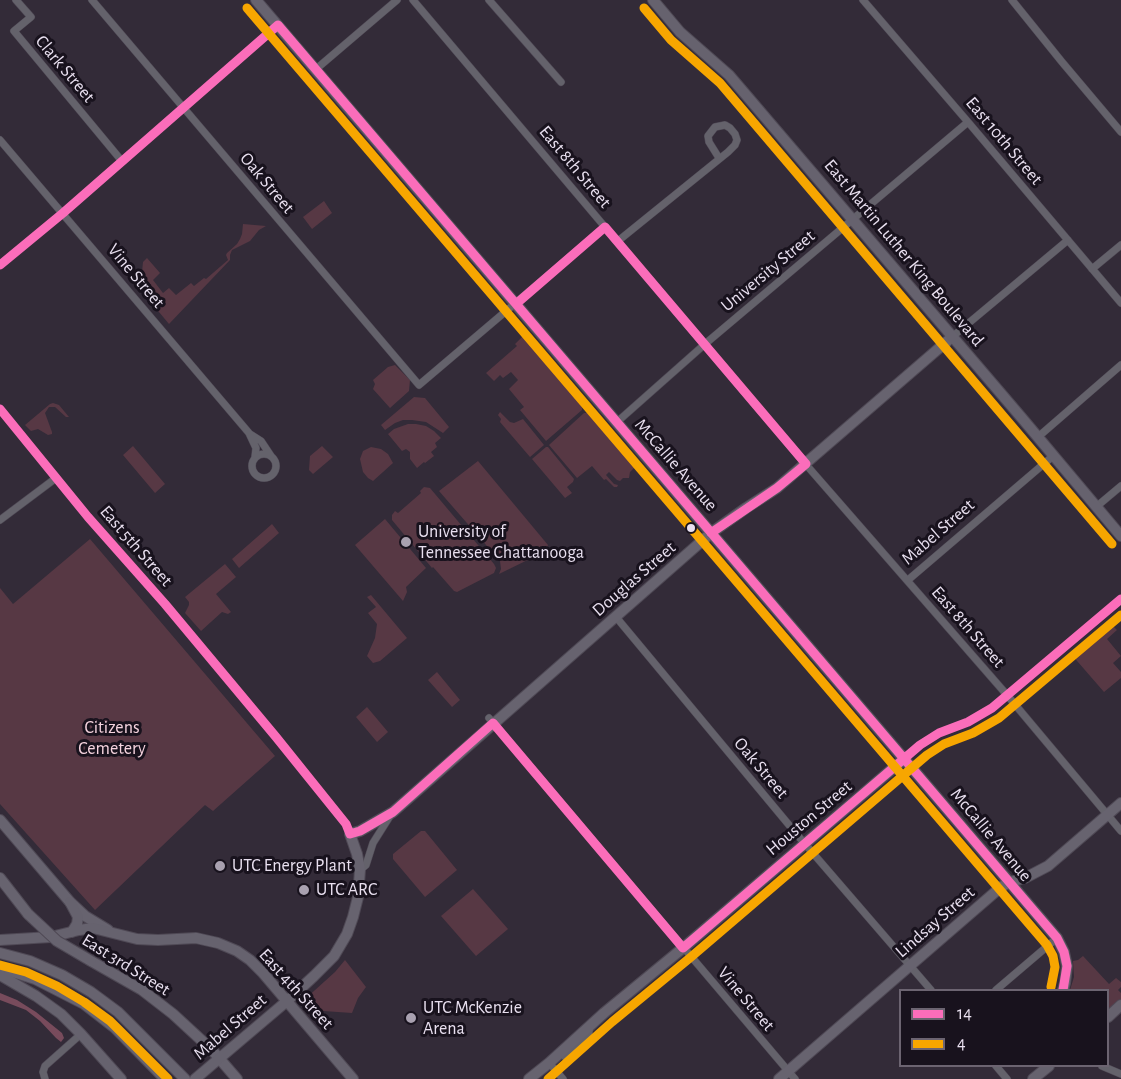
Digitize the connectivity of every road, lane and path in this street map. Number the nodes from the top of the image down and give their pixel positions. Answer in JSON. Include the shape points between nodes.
{"nodes":[{"id":1,"x":16,"y":0,"type":"edge"},
{"id":2,"x":92,"y":0,"type":"edge"},
{"id":3,"x":256,"y":0,"type":"edge"},
{"id":4,"x":397,"y":0,"type":"edge"},
{"id":5,"x":413,"y":0,"type":"edge"},
{"id":6,"x":489,"y":0,"type":"edge"},
{"id":7,"x":652,"y":0,"type":"edge"},
{"id":8,"x":863,"y":0,"type":"edge"},
{"id":9,"x":1012,"y":0,"type":"edge"},
{"id":10,"x":278,"y":25,"type":"junction"},
{"id":11,"x":315,"y":70,"type":"junction"},
{"id":12,"x":561,"y":82,"type":"dead end"},
{"id":13,"x":183,"y":107,"type":"junction"},
{"id":14,"x":968,"y":122,"type":"junction"},
{"id":15,"x":1121,"y":132,"type":"edge"},
{"id":16,"x":0,"y":140,"type":"edge"},
{"id":17,"x":719,"y":158,"type":"junction"},
{"id":18,"x":121,"y":160,"type":"junction"},
{"id":19,"x":63,"y":213,"type":"junction"},
{"id":20,"x":854,"y":220,"type":"junction"},
{"id":21,"x":605,"y":227,"type":"junction"},
{"id":22,"x":1068,"y":240,"type":"junction"},
{"id":23,"x":618,"y":242,"type":"junction"},
{"id":24,"x":1121,"y":245,"type":"edge"},
{"id":25,"x":0,"y":265,"type":"edge"},
{"id":26,"x":1092,"y":269,"type":"junction"},
{"id":27,"x":1121,"y":303,"type":"edge"},
{"id":28,"x":516,"y":304,"type":"junction"},
{"id":29,"x":952,"y":337,"type":"junction"},
{"id":30,"x":705,"y":344,"type":"junction"},
{"id":31,"x":1121,"y":365,"type":"edge"},
{"id":32,"x":0,"y":409,"type":"edge"},
{"id":33,"x":617,"y":422,"type":"junction"},
{"id":34,"x":249,"y":433,"type":"junction"},
{"id":35,"x":1038,"y":437,"type":"junction"},
{"id":36,"x":1053,"y":456,"type":"junction"},
{"id":37,"x":255,"y":457,"type":"junction"},
{"id":38,"x":273,"y":458,"type":"junction"},
{"id":39,"x":806,"y":464,"type":"junction"},
{"id":40,"x":56,"y":478,"type":"junction"},
{"id":41,"x":1121,"y":486,"type":"edge"},
{"id":42,"x":1096,"y":507,"type":"junction"},
{"id":43,"x":0,"y":520,"type":"edge"},
{"id":44,"x":711,"y":533,"type":"junction"},
{"id":45,"x":1121,"y":536,"type":"edge"},
{"id":46,"x":908,"y":580,"type":"junction"},
{"id":47,"x":1121,"y":599,"type":"edge"},
{"id":48,"x":616,"y":617,"type":"junction"},
{"id":49,"x":1007,"y":695,"type":"junction"},
{"id":50,"x":491,"y":720,"type":"junction"},
{"id":51,"x":904,"y":758,"type":"junction"},
{"id":52,"x":1121,"y":803,"type":"edge"},
{"id":53,"x":393,"y":812,"type":"junction"},
{"id":54,"x":1107,"y":814,"type":"junction"},
{"id":55,"x":0,"y":820,"type":"edge"},
{"id":56,"x":1121,"y":831,"type":"edge"},
{"id":57,"x":350,"y":834,"type":"junction"},
{"id":58,"x":804,"y":844,"type":"junction"},
{"id":59,"x":360,"y":870,"type":"junction"},
{"id":60,"x":0,"y":878,"type":"edge"},
{"id":61,"x":1010,"y":882,"type":"junction"},
{"id":62,"x":70,"y":902,"type":"junction"},
{"id":63,"x":72,"y":932,"type":"junction"},
{"id":64,"x":127,"y":937,"type":"junction"},
{"id":65,"x":1057,"y":938,"type":"junction"},
{"id":66,"x":0,"y":940,"type":"edge"},
{"id":67,"x":683,"y":948,"type":"junction"},
{"id":68,"x":0,"y":953,"type":"edge"},
{"id":69,"x":910,"y":966,"type":"junction"},
{"id":70,"x":0,"y":968,"type":"edge"},
{"id":71,"x":0,"y":975,"type":"edge"},
{"id":72,"x":930,"y":989,"type":"edge"},
{"id":73,"x":997,"y":989,"type":"edge"},
{"id":74,"x":1063,"y":989,"type":"edge"},
{"id":75,"x":287,"y":1001,"type":"junction"},
{"id":76,"x":1121,"y":1005,"type":"edge"},
{"id":77,"x":1109,"y":1015,"type":"edge"},
{"id":78,"x":591,"y":1025,"type":"junction"},
{"id":79,"x":81,"y":1034,"type":"junction"},
{"id":80,"x":220,"y":1058,"type":"junction"},
{"id":81,"x":552,"y":1066,"type":"junction"},
{"id":82,"x":998,"y":1067,"type":"edge"},
{"id":83,"x":1047,"y":1067,"type":"edge"},
{"id":84,"x":1106,"y":1067,"type":"edge"},
{"id":85,"x":1121,"y":1074,"type":"edge"},
{"id":86,"x":44,"y":1075,"type":"edge"},
{"id":87,"x":792,"y":1075,"type":"edge"},
{"id":88,"x":163,"y":1077,"type":"edge"},
{"id":89,"x":121,"y":1079,"type":"edge"},
{"id":90,"x":185,"y":1079,"type":"edge"},
{"id":91,"x":195,"y":1079,"type":"edge"},
{"id":92,"x":237,"y":1079,"type":"edge"},
{"id":93,"x":353,"y":1079,"type":"edge"},
{"id":94,"x":529,"y":1079,"type":"edge"},
{"id":95,"x":537,"y":1079,"type":"edge"},
{"id":96,"x":563,"y":1079,"type":"edge"},
{"id":97,"x":779,"y":1079,"type":"edge"},
{"id":98,"x":1007,"y":1079,"type":"edge"},
{"id":99,"x":1033,"y":1079,"type":"edge"}],
"edges":[{"from":1,"to":18,"type":"street","name":"Clark Street","via":[[31,17],[14,31]]},
{"from":2,"to":13,"type":"street","name":"Oak Street"},
{"from":3,"to":10,"type":"main road","name":"McCallie Avenue"},
{"from":4,"to":11,"type":"street"},
{"from":5,"to":21,"type":"street","name":"East 8th Street"},
{"from":6,"to":12,"type":"street"},
{"from":7,"to":20,"type":"main road","name":"East Martin Luther King Boulevard","via":[[680,32],[729,75]]},
{"from":8,"to":14,"type":"street","name":"East 10th Street"},
{"from":9,"to":15,"type":"street"},
{"from":10,"to":11,"type":"main road","name":"McCallie Avenue"},
{"from":10,"to":13,"type":"street"},
{"from":11,"to":28,"type":"main road","name":"McCallie Avenue"},
{"from":13,"to":18,"type":"street"},
{"from":13,"to":28,"type":"street","name":"Oak Street","via":[[419,385]]},
{"from":14,"to":20,"type":"street","name":"University Street"},
{"from":14,"to":22,"type":"street","name":"East 10th Street"},
{"from":16,"to":19,"type":"street","name":"Vine Street"},
{"from":17,"to":17,"type":"street","via":[[737,140],[725,126],[715,127],[708,136]]},
{"from":17,"to":23,"type":"street"},
{"from":18,"to":19,"type":"street"},
{"from":19,"to":25,"type":"street"},
{"from":19,"to":34,"type":"street","name":"Vine Street"},
{"from":20,"to":29,"type":"main road","name":"East Martin Luther King Boulevard"},
{"from":20,"to":30,"type":"street","name":"University Street"},
{"from":21,"to":23,"type":"street","name":"East 8th Street"},
{"from":21,"to":28,"type":"street"},
{"from":22,"to":26,"type":"street","name":"East 10th Street"},
{"from":22,"to":29,"type":"street","name":"Douglas Street"},
{"from":23,"to":30,"type":"street","name":"East 8th Street"},
{"from":24,"to":26,"type":"street"},
{"from":26,"to":27,"type":"street","name":"East 10th Street"},
{"from":28,"to":33,"type":"main road","name":"McCallie Avenue"},
{"from":29,"to":35,"type":"main road","name":"East Martin Luther King Boulevard"},
{"from":29,"to":39,"type":"main road","name":"Douglas Street"},
{"from":30,"to":33,"type":"street","name":"University Street"},
{"from":30,"to":39,"type":"street","name":"East 8th Street"},
{"from":31,"to":35,"type":"street"},
{"from":32,"to":40,"type":"street","name":"East 5th Street"},
{"from":33,"to":44,"type":"main road","name":"McCallie Avenue"},
{"from":34,"to":37,"type":"street","name":"Vine Street","via":[[256,448]]},
{"from":34,"to":38,"type":"street","name":"Vine Street","via":[[261,441]]},
{"from":35,"to":36,"type":"main road","name":"East Martin Luther King Boulevard"},
{"from":36,"to":42,"type":"main road","name":"East Martin Luther King Boulevard"},
{"from":36,"to":46,"type":"street","name":"Mabel Street"},
{"from":37,"to":38,"type":"street","via":[[263,453]]},
{"from":37,"to":38,"type":"street","name":"Vine Street","via":[[254,474],[266,478],[276,470]]},
{"from":39,"to":44,"type":"main road","name":"Douglas Street"},
{"from":39,"to":46,"type":"street","name":"Mabel Street"},
{"from":40,"to":43,"type":"street"},
{"from":40,"to":57,"type":"street","name":"East 5th Street","via":[[276,737]]},
{"from":41,"to":42,"type":"street"},
{"from":42,"to":45,"type":"main road","name":"East Martin Luther King Boulevard"},
{"from":44,"to":48,"type":"main road","name":"Douglas Street"},
{"from":44,"to":51,"type":"main road","name":"McCallie Avenue"},
{"from":46,"to":49,"type":"street","name":"East 8th Street"},
{"from":47,"to":49,"type":"street","name":"Houston Street"},
{"from":48,"to":50,"type":"main road","name":"Douglas Street"},
{"from":48,"to":58,"type":"street","name":"Oak Street"},
{"from":49,"to":51,"type":"street","name":"Houston Street","via":[[982,716],[939,733]]},
{"from":49,"to":54,"type":"street","name":"East 8th Street"},
{"from":50,"to":53,"type":"main road","name":"Douglas Street"},
{"from":50,"to":67,"type":"street","name":"Vine Street"},
{"from":51,"to":58,"type":"main road","name":"Houston Street"},
{"from":51,"to":61,"type":"main road","name":"McCallie Avenue"},
{"from":52,"to":54,"type":"main road","name":"Lindsay Street"},
{"from":53,"to":57,"type":"main road","name":"Douglas Street"},
{"from":53,"to":59,"type":"street","name":"Douglas Street"},
{"from":54,"to":56,"type":"street","name":"East 8th Street"},
{"from":54,"to":61,"type":"main road","name":"Lindsay Street","via":[[1048,866]]},
{"from":55,"to":62,"type":"main road"},
{"from":57,"to":59,"type":"main road","name":"East 5th Street"},
{"from":58,"to":67,"type":"main road","name":"Houston Street"},
{"from":58,"to":69,"type":"street","name":"Oak Street"},
{"from":59,"to":75,"type":"main road","name":"East 5th Street","via":[[358,897],[347,934],[334,956]]},
{"from":60,"to":80,"type":"main road","name":"East 3rd Street","bridge":true,"via":[[28,914],[57,941],[158,1002]]},
{"from":61,"to":65,"type":"main road","name":"McCallie Avenue"},
{"from":61,"to":69,"type":"main road","name":"Lindsay Street"},
{"from":62,"to":63,"type":"main road","via":[[78,917]]},
{"from":62,"to":64,"type":"main road","name":"East 4th Street","via":[[104,928]]},
{"from":63,"to":64,"type":"main road","via":[[99,929]]},
{"from":63,"to":66,"type":"main road"},
{"from":64,"to":75,"type":"main road","name":"East 4th Street","via":[[196,938],[218,943],[250,960]]},
{"from":65,"to":73,"type":"street"},
{"from":65,"to":74,"type":"main road","name":"McCallie Avenue","via":[[1067,966]]},
{"from":67,"to":78,"type":"main road","name":"Houston Street"},
{"from":67,"to":87,"type":"street","name":"Vine Street"},
{"from":68,"to":90,"type":"main road","via":[[62,975],[91,992],[118,1012]]},
{"from":69,"to":72,"type":"street","name":"Oak Street"},
{"from":69,"to":87,"type":"main road","name":"Lindsay Street"},
{"from":70,"to":88,"type":"main road","via":[[35,979],[84,1004]]},
{"from":71,"to":79,"type":"main road","via":[[50,1005]]},
{"from":75,"to":80,"type":"main road","name":"Mabel Street"},
{"from":75,"to":93,"type":"main road","name":"East 4th Street"},
{"from":76,"to":77,"type":"main road"},
{"from":78,"to":81,"type":"street","via":[[588,1036]]},
{"from":78,"to":94,"type":"main road","name":"Houston Street"},
{"from":79,"to":86,"type":"street","via":[[45,1066]]},
{"from":79,"to":89,"type":"main road"},
{"from":80,"to":91,"type":"main road","name":"Mabel Street"},
{"from":80,"to":92,"type":"main road","name":"East 3rd Street"},
{"from":81,"to":95,"type":"street"},
{"from":81,"to":96,"type":"street"},
{"from":82,"to":98,"type":"street"},
{"from":83,"to":99,"type":"main road"},
{"from":84,"to":85,"type":"street"},
{"from":87,"to":97,"type":"main road","name":"Lindsay Street"}]}
